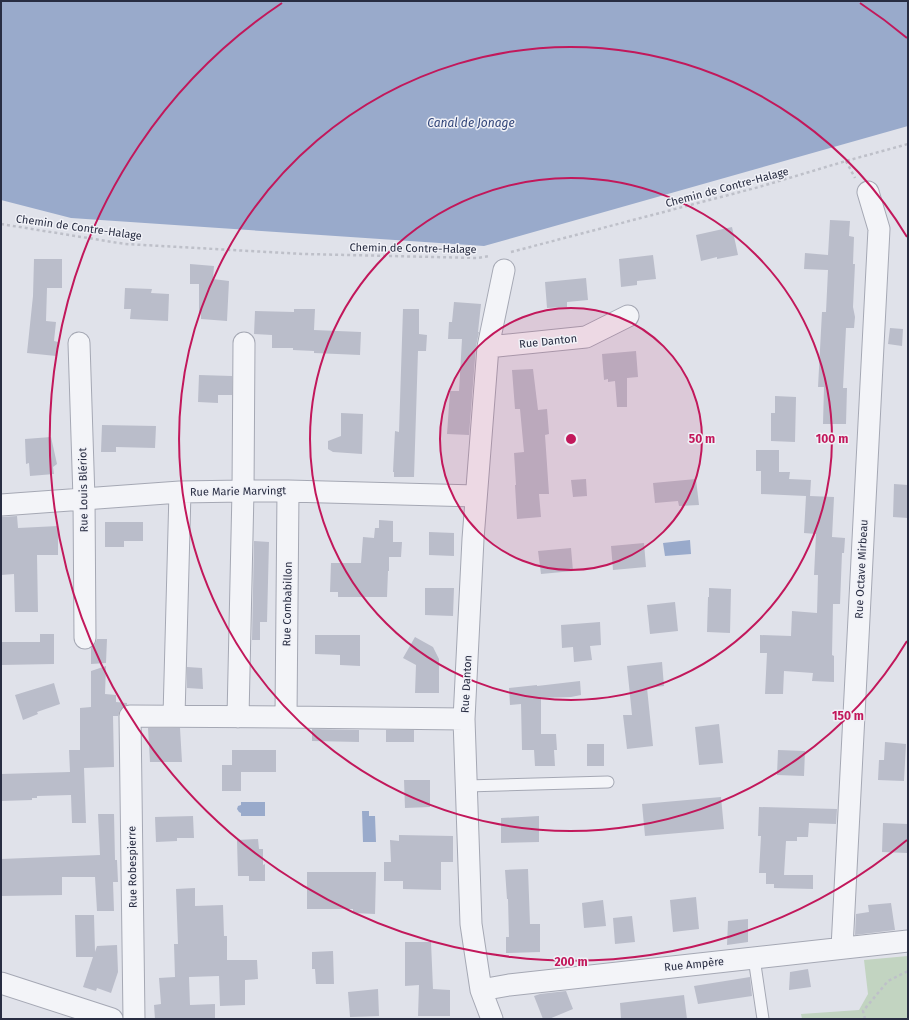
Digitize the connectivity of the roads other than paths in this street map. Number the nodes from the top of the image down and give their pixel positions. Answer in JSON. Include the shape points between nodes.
{"nodes":[{"id":1,"x":863,"y":188,"type":"road end"},
{"id":2,"x":499,"y":260,"type":"road end"},
{"id":3,"x":628,"y":316,"type":"dead end"},
{"id":4,"x":79,"y":343,"type":"dead end"},
{"id":5,"x":244,"y":343,"type":"dead end"},
{"id":6,"x":488,"y":347,"type":"junction"},
{"id":7,"x":243,"y":491,"type":"junction"},
{"id":8,"x":288,"y":491,"type":"junction"},
{"id":9,"x":180,"y":492,"type":"junction"},
{"id":10,"x":476,"y":496,"type":"junction"},
{"id":11,"x":84,"y":499,"type":"junction"},
{"id":12,"x":1,"y":505,"type":"edge"},
{"id":13,"x":85,"y":638,"type":"dead end"},
{"id":14,"x":174,"y":716,"type":"junction"},
{"id":15,"x":238,"y":716,"type":"junction"},
{"id":16,"x":286,"y":717,"type":"junction"},
{"id":17,"x":464,"y":719,"type":"junction"},
{"id":18,"x":608,"y":782,"type":"dead end"},
{"id":19,"x":467,"y":786,"type":"junction"},
{"id":20,"x":908,"y":941,"type":"edge"},
{"id":21,"x":842,"y":948,"type":"junction"},
{"id":22,"x":754,"y":958,"type":"junction"},
{"id":23,"x":1,"y":983,"type":"edge"},
{"id":24,"x":481,"y":990,"type":"junction"},
{"id":25,"x":112,"y":1019,"type":"edge"},
{"id":26,"x":134,"y":1019,"type":"edge"},
{"id":27,"x":492,"y":1019,"type":"edge"},
{"id":28,"x":763,"y":1019,"type":"edge"}],
"edges":[{"from":1,"to":21,"type":"street","name":"Rue Octave Mirbeau","via":[[879,229]]},
{"from":2,"to":6,"type":"street","name":"Rue Danton"},
{"from":3,"to":6,"type":"street","name":"Rue Danton","via":[[586,337]]},
{"from":4,"to":11,"type":"street","name":"Rue Louis Blériot"},
{"from":5,"to":7,"type":"street"},
{"from":6,"to":10,"type":"street","name":"Rue Danton"},
{"from":7,"to":8,"type":"street","name":"Rue Marie Marvingt"},
{"from":7,"to":9,"type":"street","name":"Rue Marie Marvingt"},
{"from":7,"to":15,"type":"street"},
{"from":8,"to":10,"type":"street","name":"Rue Marie Marvingt"},
{"from":8,"to":16,"type":"street","name":"Rue Combabillon"},
{"from":9,"to":11,"type":"street","name":"Rue Marie Marvingt"},
{"from":9,"to":14,"type":"street"},
{"from":10,"to":17,"type":"street","name":"Rue Danton"},
{"from":11,"to":12,"type":"street","name":"Rue Marie Marvingt"},
{"from":11,"to":13,"type":"street","name":"Rue Louis Blériot"},
{"from":14,"to":15,"type":"street"},
{"from":14,"to":26,"type":"street","name":"Rue Robespierre","via":[[130,716]]},
{"from":15,"to":16,"type":"street"},
{"from":16,"to":17,"type":"street"},
{"from":17,"to":19,"type":"street","name":"Rue Danton"},
{"from":18,"to":19,"type":"lane"},
{"from":19,"to":24,"type":"street","name":"Rue Danton","via":[[471,924]]},
{"from":20,"to":21,"type":"street","name":"Rue Ampère"},
{"from":21,"to":22,"type":"street","name":"Rue Ampère"},
{"from":22,"to":24,"type":"street","name":"Rue Ampère"},
{"from":22,"to":28,"type":"lane"},
{"from":23,"to":25,"type":"street"},
{"from":24,"to":27,"type":"street","name":"Rue Danton"}]}
